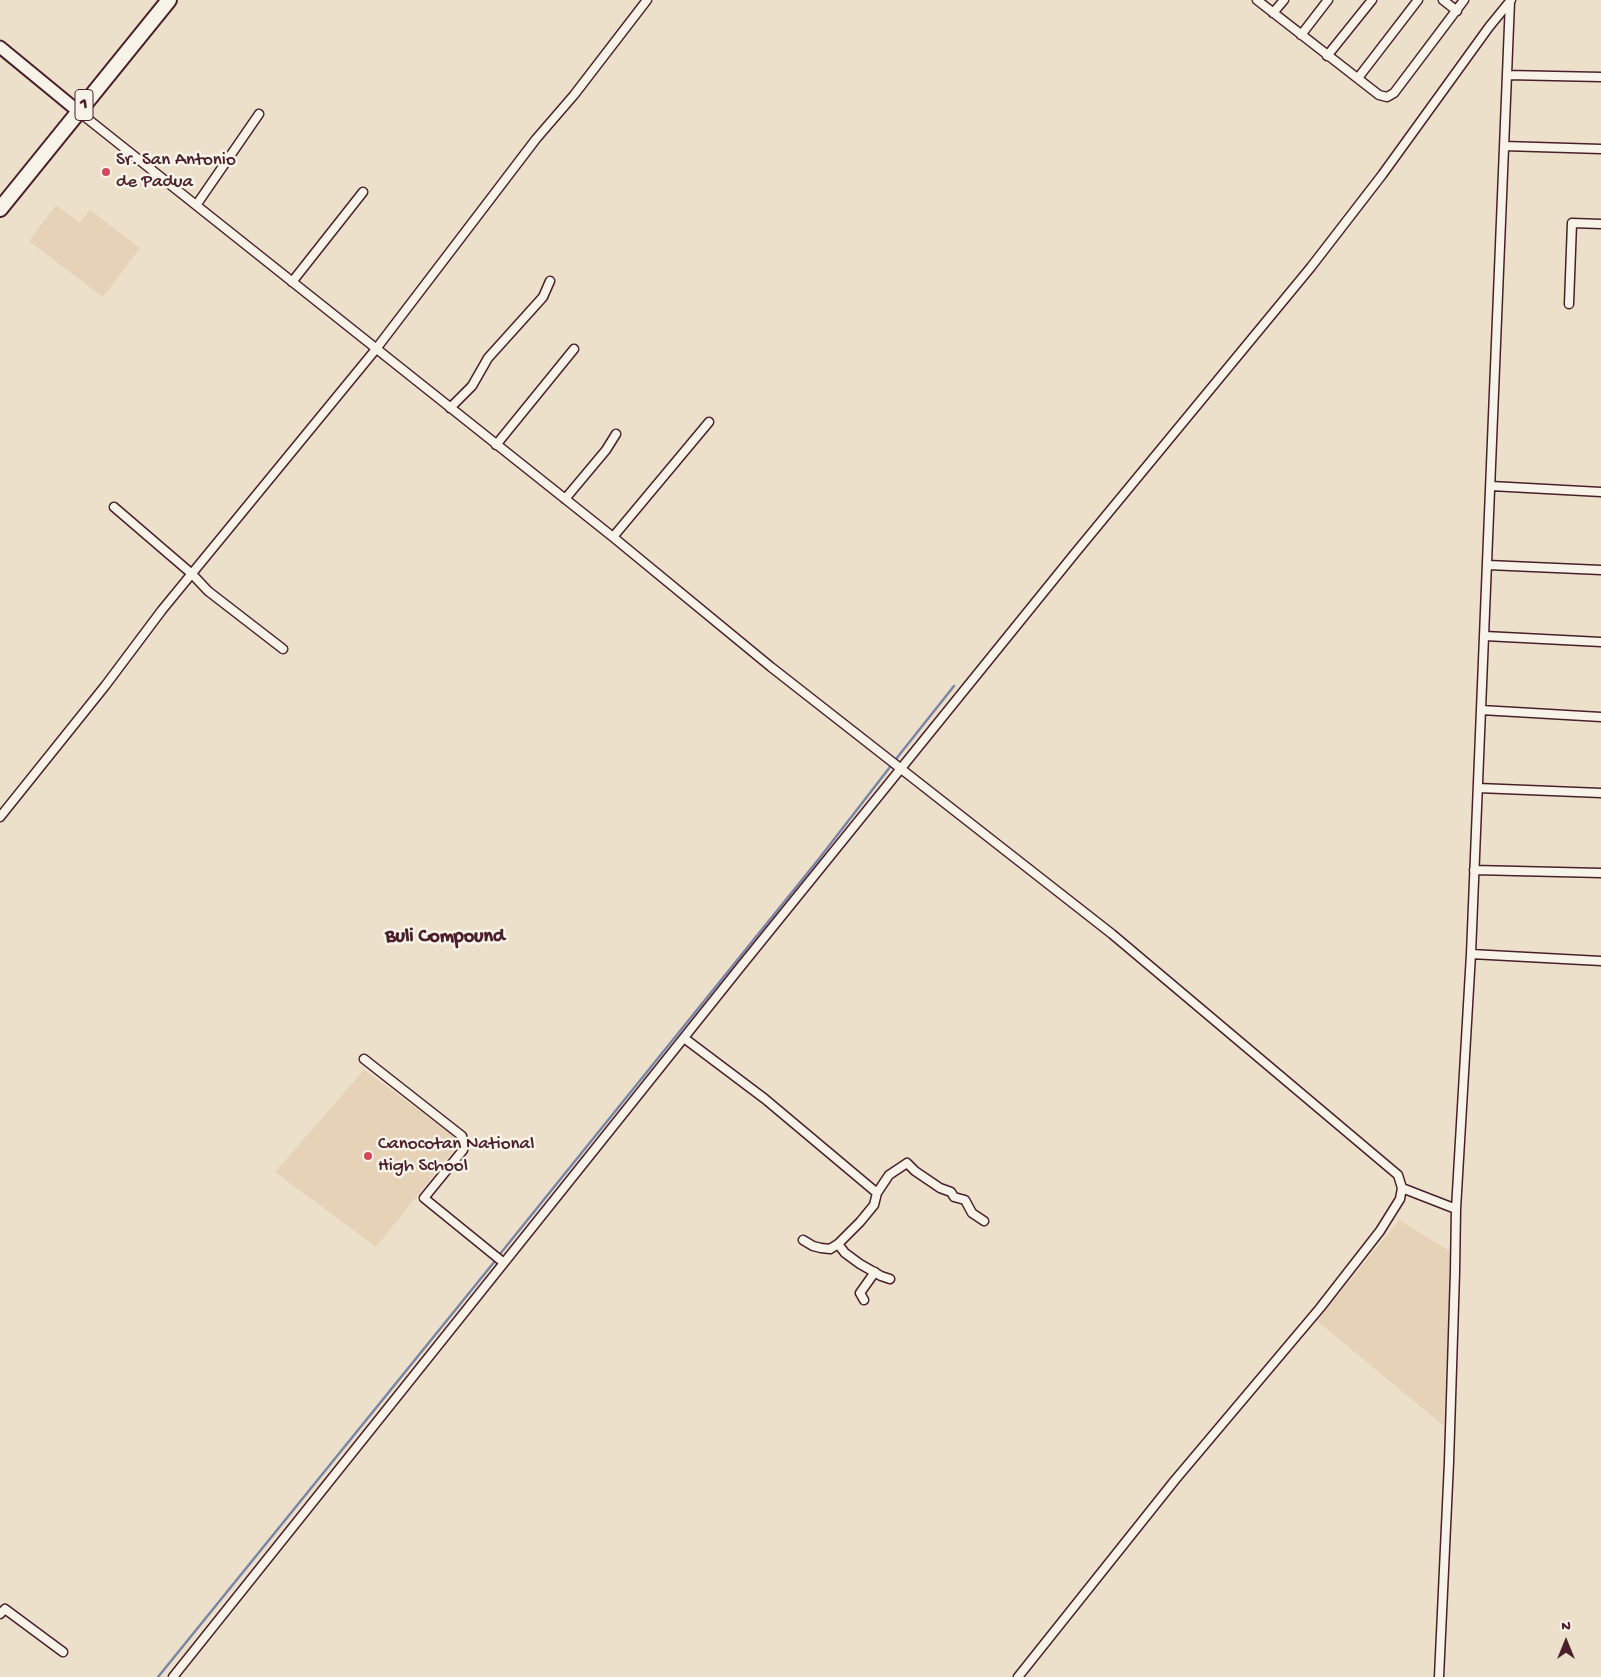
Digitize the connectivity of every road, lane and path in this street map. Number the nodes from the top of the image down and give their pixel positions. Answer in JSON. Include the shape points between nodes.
{"nodes":[{"id":1,"x":168,"y":0,"type":"edge"},
{"id":2,"x":647,"y":0,"type":"edge"},
{"id":3,"x":1257,"y":0,"type":"edge"},
{"id":4,"x":1284,"y":0,"type":"edge"},
{"id":5,"x":1328,"y":0,"type":"edge"},
{"id":6,"x":1372,"y":0,"type":"edge"},
{"id":7,"x":1418,"y":0,"type":"edge"},
{"id":8,"x":1443,"y":0,"type":"edge"},
{"id":9,"x":1464,"y":0,"type":"edge"},
{"id":10,"x":1510,"y":0,"type":"edge"},
{"id":11,"x":1457,"y":11,"type":"junction"},
{"id":12,"x":1273,"y":13,"type":"junction"},
{"id":13,"x":1301,"y":35,"type":"junction"},
{"id":14,"x":0,"y":47,"type":"edge"},
{"id":15,"x":1327,"y":56,"type":"junction"},
{"id":16,"x":1507,"y":74,"type":"junction"},
{"id":17,"x":1601,"y":77,"type":"edge"},
{"id":18,"x":1358,"y":78,"type":"junction"},
{"id":19,"x":79,"y":112,"type":"junction"},
{"id":20,"x":259,"y":114,"type":"dead end"},
{"id":21,"x":1504,"y":146,"type":"junction"},
{"id":22,"x":1601,"y":150,"type":"edge"},
{"id":23,"x":363,"y":192,"type":"dead end"},
{"id":24,"x":196,"y":204,"type":"junction"},
{"id":25,"x":0,"y":209,"type":"edge"},
{"id":26,"x":1601,"y":224,"type":"edge"},
{"id":27,"x":550,"y":281,"type":"dead end"},
{"id":28,"x":292,"y":282,"type":"junction"},
{"id":29,"x":1569,"y":304,"type":"dead end"},
{"id":30,"x":376,"y":349,"type":"junction"},
{"id":31,"x":574,"y":350,"type":"dead end"},
{"id":32,"x":450,"y":408,"type":"junction"},
{"id":33,"x":708,"y":422,"type":"dead end"},
{"id":34,"x":616,"y":434,"type":"dead end"},
{"id":35,"x":496,"y":445,"type":"junction"},
{"id":36,"x":1491,"y":486,"type":"junction"},
{"id":37,"x":1601,"y":492,"type":"edge"},
{"id":38,"x":565,"y":499,"type":"junction"},
{"id":39,"x":114,"y":507,"type":"dead end"},
{"id":40,"x":613,"y":537,"type":"junction"},
{"id":41,"x":1488,"y":566,"type":"junction"},
{"id":42,"x":1601,"y":570,"type":"edge"},
{"id":43,"x":192,"y":574,"type":"junction"},
{"id":44,"x":1484,"y":636,"type":"junction"},
{"id":45,"x":1601,"y":642,"type":"edge"},
{"id":46,"x":283,"y":649,"type":"dead end"},
{"id":47,"x":1481,"y":710,"type":"junction"},
{"id":48,"x":1601,"y":717,"type":"edge"},
{"id":49,"x":900,"y":769,"type":"junction"},
{"id":50,"x":1478,"y":788,"type":"junction"},
{"id":51,"x":1601,"y":794,"type":"edge"},
{"id":52,"x":0,"y":817,"type":"edge"},
{"id":53,"x":1474,"y":870,"type":"junction"},
{"id":54,"x":1601,"y":873,"type":"edge"},
{"id":55,"x":1471,"y":954,"type":"junction"},
{"id":56,"x":1601,"y":961,"type":"edge"},
{"id":57,"x":684,"y":1038,"type":"junction"},
{"id":58,"x":364,"y":1059,"type":"dead end"},
{"id":59,"x":1402,"y":1188,"type":"junction"},
{"id":60,"x":877,"y":1192,"type":"junction"},
{"id":61,"x":1456,"y":1209,"type":"junction"},
{"id":62,"x":984,"y":1221,"type":"dead end"},
{"id":63,"x":803,"y":1240,"type":"dead end"},
{"id":64,"x":838,"y":1244,"type":"junction"},
{"id":65,"x":504,"y":1263,"type":"junction"},
{"id":66,"x":874,"y":1272,"type":"junction"},
{"id":67,"x":890,"y":1279,"type":"dead end"},
{"id":68,"x":864,"y":1300,"type":"dead end"},
{"id":69,"x":0,"y":1614,"type":"edge"},
{"id":70,"x":63,"y":1652,"type":"dead end"},
{"id":71,"x":173,"y":1677,"type":"edge"},
{"id":72,"x":1018,"y":1677,"type":"edge"},
{"id":73,"x":1438,"y":1677,"type":"edge"}],
"edges":[{"from":1,"to":19,"type":"highway","number":"1"},
{"from":2,"to":30,"type":"street"},
{"from":3,"to":12,"type":"street"},
{"from":4,"to":12,"type":"street"},
{"from":5,"to":13,"type":"street"},
{"from":6,"to":15,"type":"street"},
{"from":7,"to":18,"type":"street"},
{"from":8,"to":11,"type":"street"},
{"from":9,"to":11,"type":"street"},
{"from":10,"to":16,"type":"street"},
{"from":10,"to":49,"type":"street","via":[[1311,268]]},
{"from":11,"to":18,"type":"street","via":[[1391,96],[1379,95]]},
{"from":12,"to":13,"type":"street"},
{"from":13,"to":15,"type":"street"},
{"from":14,"to":19,"type":"street"},
{"from":15,"to":18,"type":"street"},
{"from":16,"to":17,"type":"street"},
{"from":16,"to":21,"type":"street"},
{"from":19,"to":24,"type":"street"},
{"from":19,"to":25,"type":"highway","number":"1"},
{"from":20,"to":24,"type":"street"},
{"from":21,"to":22,"type":"street"},
{"from":21,"to":36,"type":"street"},
{"from":23,"to":28,"type":"street"},
{"from":24,"to":28,"type":"street"},
{"from":26,"to":29,"type":"street","via":[[1572,223]]},
{"from":27,"to":32,"type":"street","via":[[543,297],[488,358],[472,386]]},
{"from":28,"to":30,"type":"street"},
{"from":30,"to":32,"type":"street"},
{"from":30,"to":43,"type":"street"},
{"from":31,"to":35,"type":"street"},
{"from":32,"to":35,"type":"street"},
{"from":33,"to":40,"type":"street"},
{"from":34,"to":38,"type":"street"},
{"from":35,"to":38,"type":"street"},
{"from":36,"to":37,"type":"street"},
{"from":36,"to":41,"type":"street"},
{"from":38,"to":40,"type":"street"},
{"from":39,"to":43,"type":"street"},
{"from":40,"to":49,"type":"street"},
{"from":41,"to":42,"type":"street"},
{"from":41,"to":44,"type":"street"},
{"from":43,"to":46,"type":"street","via":[[208,591]]},
{"from":43,"to":52,"type":"street"},
{"from":44,"to":45,"type":"street"},
{"from":44,"to":47,"type":"street"},
{"from":47,"to":48,"type":"street"},
{"from":47,"to":50,"type":"street"},
{"from":49,"to":57,"type":"street"},
{"from":49,"to":59,"type":"street","via":[[1112,934],[1398,1175]]},
{"from":50,"to":51,"type":"street"},
{"from":50,"to":53,"type":"street"},
{"from":53,"to":54,"type":"street"},
{"from":53,"to":55,"type":"street"},
{"from":55,"to":56,"type":"street"},
{"from":55,"to":61,"type":"street"},
{"from":57,"to":60,"type":"street","via":[[765,1099]]},
{"from":57,"to":65,"type":"street"},
{"from":58,"to":65,"type":"street","via":[[462,1136],[463,1150],[424,1198]]},
{"from":59,"to":61,"type":"street"},
{"from":59,"to":72,"type":"street","via":[[1400,1199],[1380,1231],[1320,1308],[1175,1480]]},
{"from":60,"to":62,"type":"street","via":[[889,1176],[907,1163],[954,1197],[965,1200],[972,1213]]},
{"from":60,"to":64,"type":"street","via":[[874,1205]]},
{"from":61,"to":73,"type":"street"},
{"from":63,"to":64,"type":"street","via":[[830,1249]]},
{"from":64,"to":66,"type":"street","via":[[845,1253]]},
{"from":65,"to":71,"type":"street"},
{"from":66,"to":67,"type":"street"},
{"from":66,"to":68,"type":"street","via":[[860,1293]]},
{"from":69,"to":70,"type":"street","via":[[5,1609]]}]}
